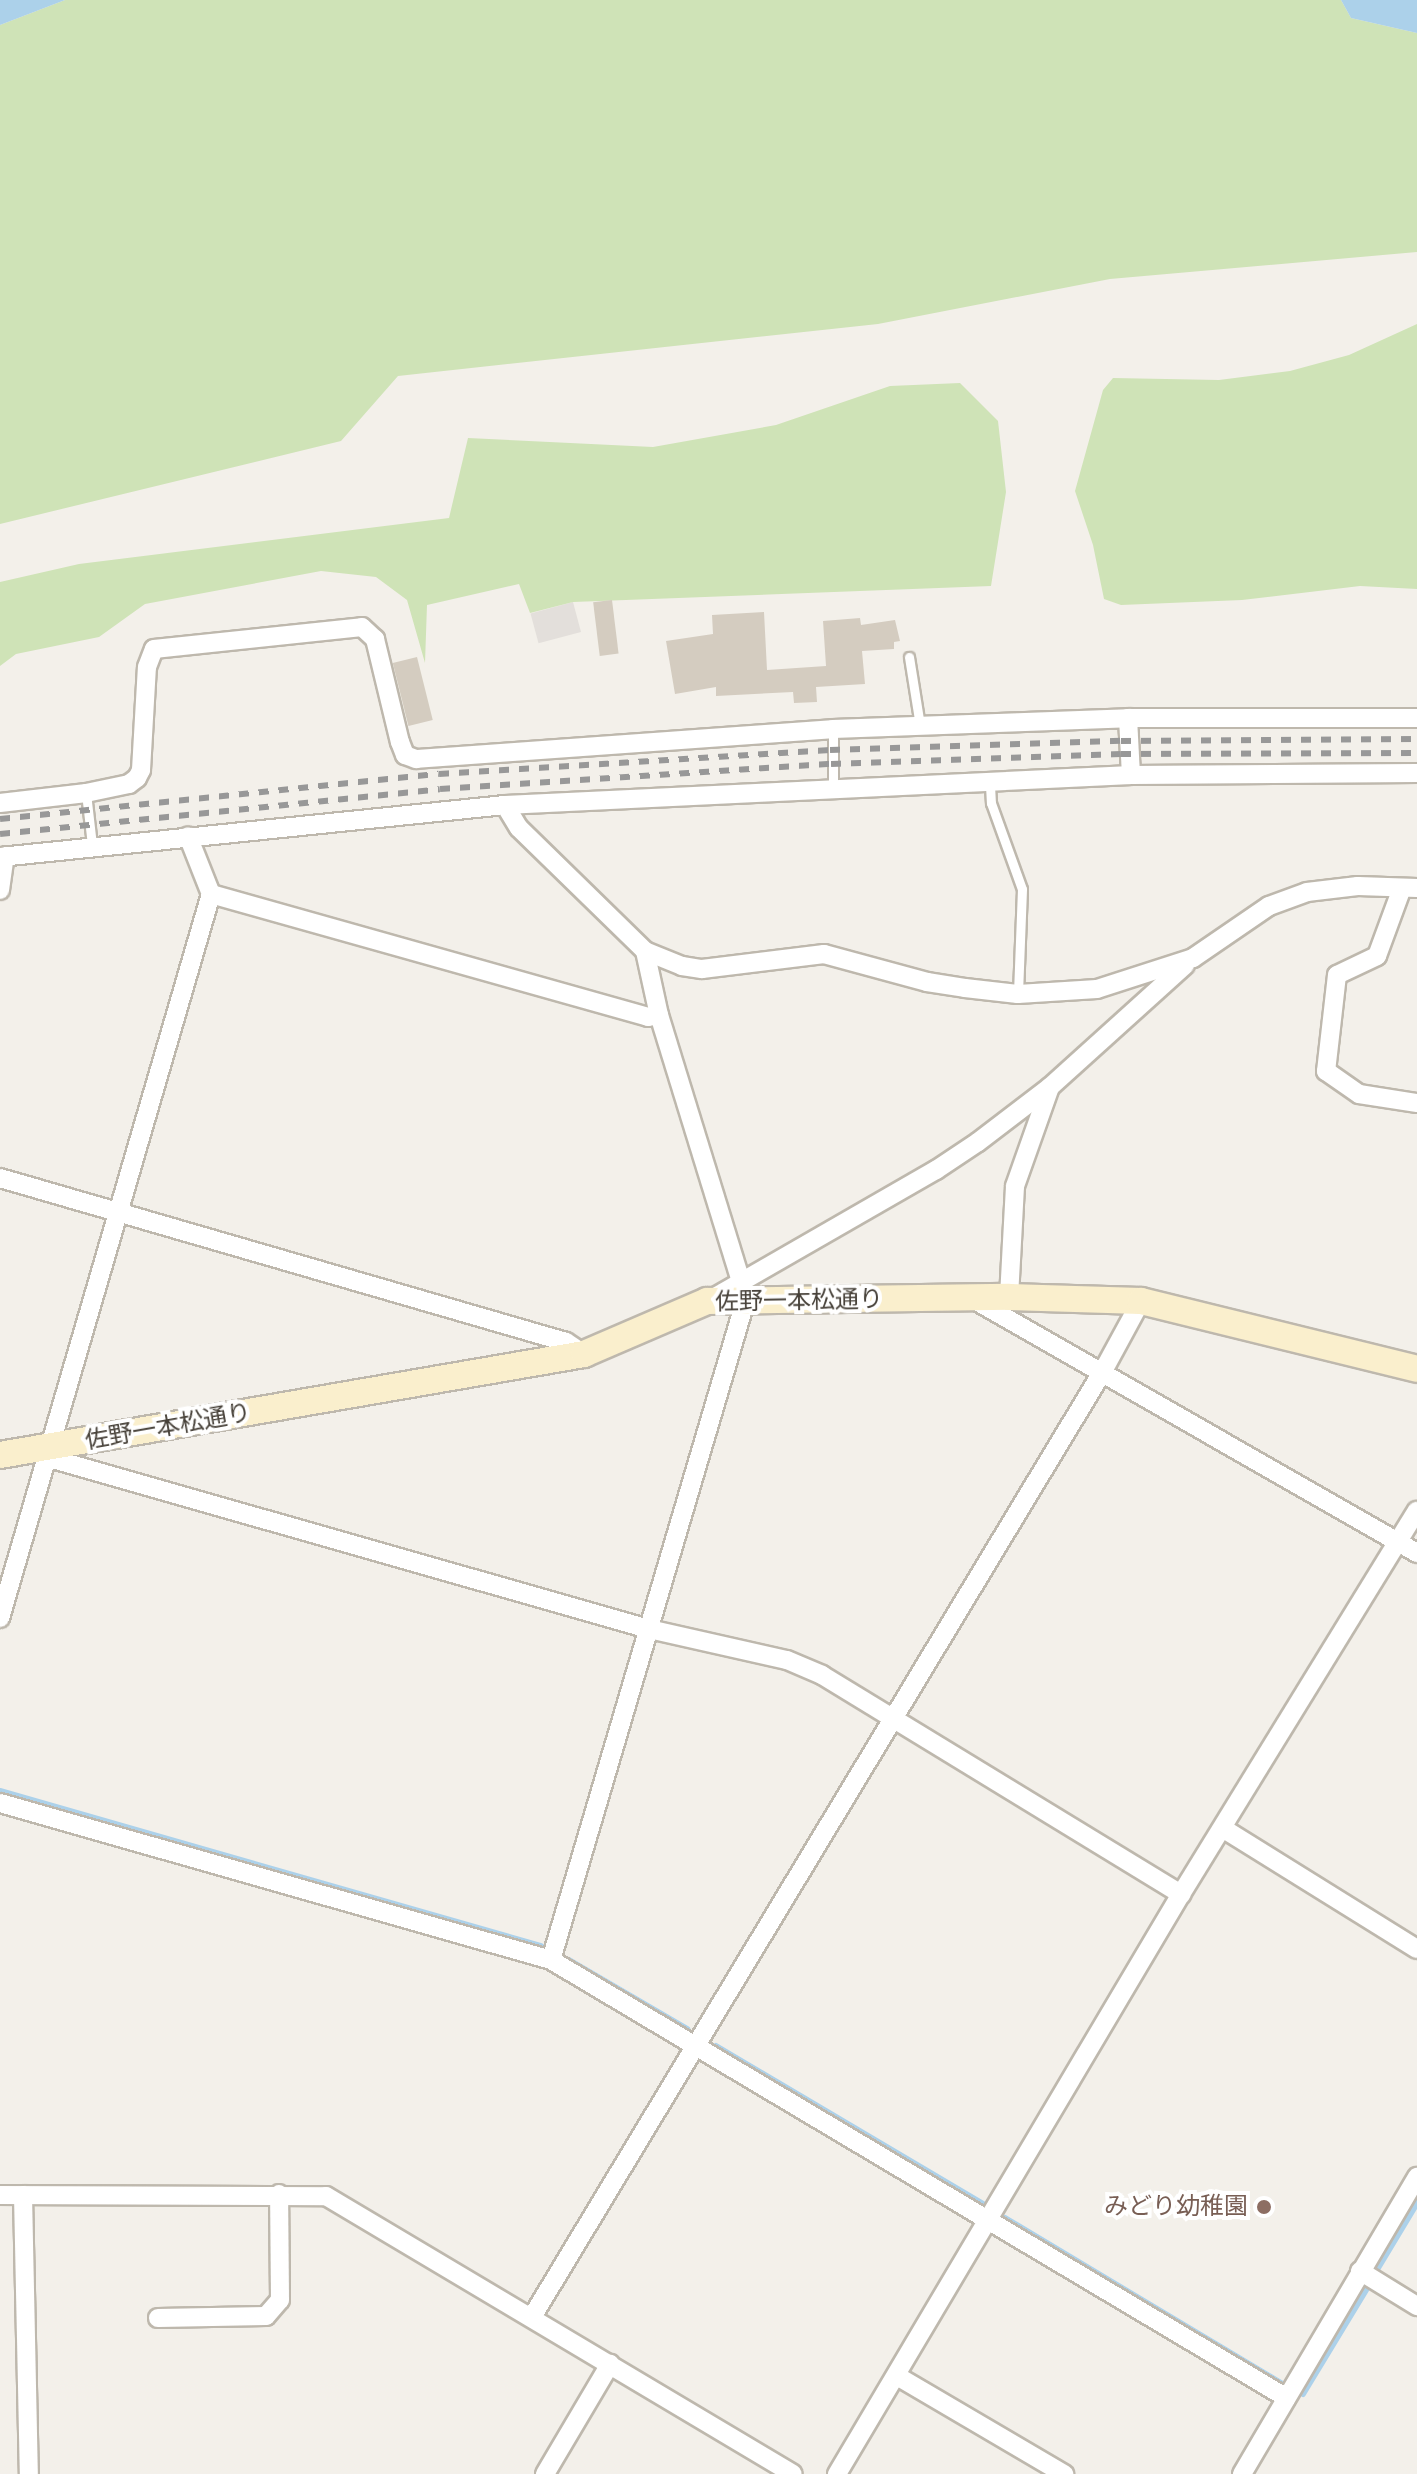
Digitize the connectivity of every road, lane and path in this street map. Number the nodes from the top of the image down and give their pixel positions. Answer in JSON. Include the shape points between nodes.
{"nodes":[{"id":1,"x":909,"y":657,"type":"dead end"},
{"id":2,"x":1128,"y":718,"type":"junction"},
{"id":3,"x":1417,"y":718,"type":"edge"},
{"id":4,"x":920,"y":726,"type":"junction"},
{"id":5,"x":833,"y":729,"type":"junction"},
{"id":6,"x":1417,"y":773,"type":"edge"},
{"id":7,"x":1131,"y":775,"type":"junction"},
{"id":8,"x":990,"y":785,"type":"junction"},
{"id":9,"x":833,"y":788,"type":"junction"},
{"id":10,"x":86,"y":793,"type":"junction"},
{"id":11,"x":0,"y":803,"type":"edge"},
{"id":12,"x":505,"y":805,"type":"junction"},
{"id":13,"x":188,"y":836,"type":"junction"},
{"id":14,"x":92,"y":845,"type":"junction"},
{"id":15,"x":3,"y":856,"type":"edge"},
{"id":16,"x":1410,"y":888,"type":"edge"},
{"id":17,"x":0,"y":890,"type":"edge"},
{"id":18,"x":211,"y":894,"type":"junction"},
{"id":19,"x":645,"y":951,"type":"junction"},
{"id":20,"x":1193,"y":958,"type":"junction"},
{"id":21,"x":1018,"y":994,"type":"junction"},
{"id":22,"x":659,"y":1015,"type":"junction"},
{"id":23,"x":1050,"y":1087,"type":"junction"},
{"id":24,"x":1417,"y":1103,"type":"edge"},
{"id":25,"x":0,"y":1178,"type":"edge"},
{"id":26,"x":120,"y":1212,"type":"junction"},
{"id":27,"x":743,"y":1291,"type":"junction"},
{"id":28,"x":971,"y":1297,"type":"junction"},
{"id":29,"x":1009,"y":1297,"type":"junction"},
{"id":30,"x":1141,"y":1301,"type":"junction"},
{"id":31,"x":584,"y":1354,"type":"junction"},
{"id":32,"x":1417,"y":1369,"type":"edge"},
{"id":33,"x":1103,"y":1371,"type":"junction"},
{"id":34,"x":50,"y":1453,"type":"junction"},
{"id":35,"x":0,"y":1455,"type":"edge"},
{"id":36,"x":1417,"y":1511,"type":"edge"},
{"id":37,"x":1399,"y":1542,"type":"junction"},
{"id":38,"x":1417,"y":1553,"type":"edge"},
{"id":39,"x":0,"y":1618,"type":"edge"},
{"id":40,"x":649,"y":1629,"type":"junction"},
{"id":41,"x":891,"y":1717,"type":"junction"},
{"id":42,"x":0,"y":1803,"type":"edge"},
{"id":43,"x":1224,"y":1829,"type":"junction"},
{"id":44,"x":1181,"y":1894,"type":"junction"},
{"id":45,"x":1417,"y":1949,"type":"edge"},
{"id":46,"x":551,"y":1960,"type":"junction"},
{"id":47,"x":695,"y":2048,"type":"junction"},
{"id":48,"x":1417,"y":2177,"type":"edge"},
{"id":49,"x":279,"y":2194,"type":"junction"},
{"id":50,"x":0,"y":2195,"type":"edge"},
{"id":51,"x":23,"y":2195,"type":"junction"},
{"id":52,"x":989,"y":2221,"type":"junction"},
{"id":53,"x":1360,"y":2271,"type":"junction"},
{"id":54,"x":1417,"y":2306,"type":"edge"},
{"id":55,"x":532,"y":2317,"type":"junction"},
{"id":56,"x":158,"y":2318,"type":"dead end"},
{"id":57,"x":610,"y":2364,"type":"junction"},
{"id":58,"x":897,"y":2376,"type":"junction"},
{"id":59,"x":1287,"y":2398,"type":"junction"},
{"id":60,"x":29,"y":2474,"type":"edge"},
{"id":61,"x":545,"y":2474,"type":"edge"},
{"id":62,"x":793,"y":2474,"type":"edge"},
{"id":63,"x":837,"y":2474,"type":"edge"},
{"id":64,"x":1064,"y":2474,"type":"edge"},
{"id":65,"x":1242,"y":2474,"type":"edge"}],
"edges":[{"from":1,"to":4,"type":"lane"},
{"from":2,"to":3,"type":"street"},
{"from":2,"to":4,"type":"street"},
{"from":2,"to":7,"type":"street"},
{"from":4,"to":5,"type":"street"},
{"from":5,"to":9,"type":"lane"},
{"from":5,"to":10,"type":"street","via":[[416,759],[405,755],[375,639],[362,627],[154,649],[147,667],[141,770],[129,784]]},
{"from":6,"to":7,"type":"street"},
{"from":7,"to":8,"type":"street"},
{"from":8,"to":9,"type":"street"},
{"from":8,"to":21,"type":"lane","via":[[991,803],[1022,889]]},
{"from":9,"to":12,"type":"street"},
{"from":10,"to":11,"type":"street"},
{"from":10,"to":14,"type":"lane"},
{"from":12,"to":13,"type":"street"},
{"from":12,"to":19,"type":"street","via":[[519,828]]},
{"from":13,"to":14,"type":"street"},
{"from":13,"to":18,"type":"street"},
{"from":14,"to":15,"type":"street"},
{"from":15,"to":17,"type":"street"},
{"from":16,"to":20,"type":"street","via":[[1358,886],[1307,892],[1269,906]]},
{"from":16,"to":24,"type":"street","via":[[1377,956],[1337,975],[1326,1071],[1359,1094]]},
{"from":18,"to":22,"type":"street","via":[[648,1017]]},
{"from":18,"to":26,"type":"street"},
{"from":19,"to":21,"type":"street","via":[[702,969],[824,954],[927,982]]},
{"from":19,"to":22,"type":"street"},
{"from":20,"to":21,"type":"street","via":[[1097,989]]},
{"from":20,"to":23,"type":"street"},
{"from":22,"to":27,"type":"street"},
{"from":23,"to":27,"type":"street","via":[[936,1170]]},
{"from":23,"to":29,"type":"street","via":[[1015,1186]]},
{"from":25,"to":26,"type":"street"},
{"from":26,"to":31,"type":"street","via":[[566,1342]]},
{"from":26,"to":34,"type":"street"},
{"from":27,"to":28,"type":"street","name":"佐野一本松通り"},
{"from":27,"to":31,"type":"street","name":"佐野一本松通り"},
{"from":27,"to":40,"type":"street"},
{"from":28,"to":29,"type":"street","name":"佐野一本松通り"},
{"from":28,"to":33,"type":"street"},
{"from":29,"to":30,"type":"street","name":"佐野一本松通り"},
{"from":30,"to":32,"type":"street","name":"佐野一本松通り"},
{"from":30,"to":33,"type":"street"},
{"from":31,"to":34,"type":"street","name":"佐野一本松通り"},
{"from":33,"to":37,"type":"street"},
{"from":33,"to":41,"type":"street"},
{"from":34,"to":35,"type":"street","name":"佐野一本松通り"},
{"from":34,"to":39,"type":"street"},
{"from":34,"to":40,"type":"street"},
{"from":36,"to":37,"type":"street"},
{"from":37,"to":38,"type":"street"},
{"from":37,"to":43,"type":"street"},
{"from":40,"to":41,"type":"street","via":[[787,1660]]},
{"from":40,"to":46,"type":"street"},
{"from":41,"to":44,"type":"street"},
{"from":41,"to":47,"type":"street"},
{"from":42,"to":46,"type":"street"},
{"from":43,"to":44,"type":"street"},
{"from":43,"to":45,"type":"street"},
{"from":44,"to":52,"type":"street"},
{"from":46,"to":47,"type":"street"},
{"from":47,"to":52,"type":"street"},
{"from":47,"to":55,"type":"street"},
{"from":48,"to":53,"type":"street"},
{"from":49,"to":51,"type":"street"},
{"from":49,"to":55,"type":"street","via":[[326,2196]]},
{"from":49,"to":56,"type":"street","via":[[280,2300],[266,2316]]},
{"from":50,"to":51,"type":"street"},
{"from":51,"to":60,"type":"street"},
{"from":52,"to":58,"type":"street"},
{"from":52,"to":59,"type":"street"},
{"from":53,"to":54,"type":"street"},
{"from":53,"to":59,"type":"street"},
{"from":55,"to":57,"type":"street"},
{"from":57,"to":61,"type":"street"},
{"from":57,"to":62,"type":"street"},
{"from":58,"to":63,"type":"street"},
{"from":58,"to":64,"type":"street"},
{"from":59,"to":65,"type":"street"}]}
